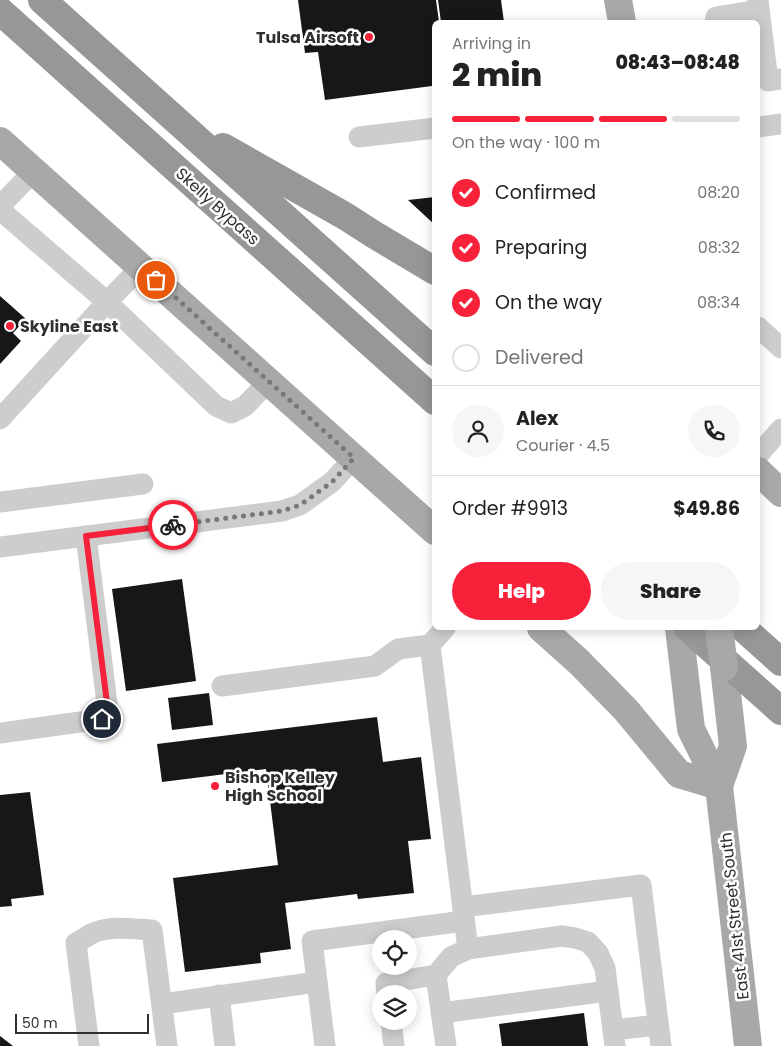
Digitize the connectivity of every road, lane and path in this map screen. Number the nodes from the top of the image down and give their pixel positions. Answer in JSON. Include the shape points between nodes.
{"nodes":[{"id":1,"x":42,"y":0,"type":"edge"},
{"id":2,"x":618,"y":0,"type":"edge"},
{"id":3,"x":758,"y":5,"type":"edge"},
{"id":4,"x":0,"y":11,"type":"edge"},
{"id":5,"x":622,"y":20,"type":"edge"},
{"id":6,"x":715,"y":20,"type":"edge"},
{"id":7,"x":760,"y":20,"type":"edge"},
{"id":8,"x":760,"y":20,"type":"edge"},
{"id":9,"x":781,"y":80,"type":"edge"},
{"id":10,"x":179,"y":123,"type":"junction"},
{"id":11,"x":781,"y":124,"type":"edge"},
{"id":12,"x":760,"y":127,"type":"edge"},
{"id":13,"x":432,"y":128,"type":"edge"},
{"id":14,"x":359,"y":137,"type":"dead end"},
{"id":15,"x":0,"y":141,"type":"edge"},
{"id":16,"x":34,"y":171,"type":"junction"},
{"id":17,"x":0,"y":208,"type":"edge"},
{"id":18,"x":141,"y":267,"type":"junction"},
{"id":19,"x":432,"y":269,"type":"edge"},
{"id":20,"x":107,"y":302,"type":"junction"},
{"id":21,"x":760,"y":329,"type":"edge"},
{"id":22,"x":781,"y":348,"type":"edge"},
{"id":23,"x":432,"y":349,"type":"edge"},
{"id":24,"x":268,"y":381,"type":"junction"},
{"id":25,"x":432,"y":398,"type":"edge"},
{"id":26,"x":0,"y":419,"type":"edge"},
{"id":27,"x":781,"y":429,"type":"edge"},
{"id":28,"x":760,"y":452,"type":"edge"},
{"id":29,"x":354,"y":458,"type":"junction"},
{"id":30,"x":760,"y":473,"type":"edge"},
{"id":31,"x":143,"y":484,"type":"dead end"},
{"id":32,"x":781,"y":492,"type":"edge"},
{"id":33,"x":0,"y":502,"type":"edge"},
{"id":34,"x":432,"y":528,"type":"edge"},
{"id":35,"x":86,"y":536,"type":"junction"},
{"id":36,"x":0,"y":547,"type":"edge"},
{"id":37,"x":443,"y":630,"type":"edge"},
{"id":38,"x":543,"y":630,"type":"edge"},
{"id":39,"x":679,"y":630,"type":"edge"},
{"id":40,"x":690,"y":630,"type":"edge"},
{"id":41,"x":719,"y":630,"type":"edge"},
{"id":42,"x":745,"y":630,"type":"edge"},
{"id":43,"x":430,"y":645,"type":"junction"},
{"id":44,"x":781,"y":662,"type":"edge"},
{"id":45,"x":222,"y":686,"type":"dead end"},
{"id":46,"x":781,"y":711,"type":"edge"},
{"id":47,"x":0,"y":733,"type":"edge"},
{"id":48,"x":718,"y":786,"type":"junction"},
{"id":49,"x":464,"y":914,"type":"junction"},
{"id":50,"x":468,"y":949,"type":"junction"},
{"id":51,"x":436,"y":975,"type":"junction"},
{"id":52,"x":317,"y":982,"type":"junction"},
{"id":53,"x":386,"y":985,"type":"edge"},
{"id":54,"x":608,"y":991,"type":"junction"},
{"id":55,"x":219,"y":995,"type":"junction"},
{"id":56,"x":162,"y":1004,"type":"junction"},
{"id":57,"x":441,"y":1013,"type":"junction"},
{"id":58,"x":658,"y":1025,"type":"junction"},
{"id":59,"x":392,"y":1030,"type":"edge"},
{"id":60,"x":614,"y":1038,"type":"edge"},
{"id":61,"x":89,"y":1046,"type":"edge"},
{"id":62,"x":167,"y":1046,"type":"edge"},
{"id":63,"x":225,"y":1046,"type":"edge"},
{"id":64,"x":325,"y":1046,"type":"edge"},
{"id":65,"x":394,"y":1046,"type":"edge"},
{"id":66,"x":446,"y":1046,"type":"edge"},
{"id":67,"x":661,"y":1046,"type":"edge"},
{"id":68,"x":748,"y":1046,"type":"edge"}],
"edges":[{"from":1,"to":10,"type":"highway"},
{"from":2,"to":5,"type":"main road"},
{"from":3,"to":6,"type":"street","via":[[716,17]]},
{"from":3,"to":8,"type":"street"},
{"from":4,"to":25,"type":"highway","name":"Skelly Bypass"},
{"from":7,"to":9,"type":"street","via":[[768,81]]},
{"from":10,"to":19,"type":"highway","via":[[345,216]]},
{"from":10,"to":23,"type":"highway"},
{"from":11,"to":12,"type":"street"},
{"from":13,"to":14,"type":"street"},
{"from":15,"to":16,"type":"main road"},
{"from":16,"to":17,"type":"street"},
{"from":16,"to":18,"type":"main road"},
{"from":17,"to":20,"type":"street"},
{"from":18,"to":20,"type":"street"},
{"from":18,"to":24,"type":"main road"},
{"from":20,"to":24,"type":"street","via":[[216,406],[231,414],[245,406]]},
{"from":20,"to":26,"type":"street"},
{"from":21,"to":22,"type":"street"},
{"from":24,"to":29,"type":"main road"},
{"from":27,"to":28,"type":"street"},
{"from":29,"to":34,"type":"main road"},
{"from":29,"to":35,"type":"street","via":[[332,482],[300,505],[282,511]]},
{"from":30,"to":32,"type":"main road"},
{"from":31,"to":33,"type":"street"},
{"from":35,"to":36,"type":"street"},
{"from":35,"to":47,"type":"street","via":[[108,711],[102,719]]},
{"from":37,"to":43,"type":"street"},
{"from":38,"to":48,"type":"main road","via":[[620,704],[679,774]]},
{"from":39,"to":48,"type":"main road","name":"East 41st Street South","via":[[691,729]]},
{"from":40,"to":46,"type":"highway"},
{"from":41,"to":48,"type":"main road","name":"East 41st Street South","bridge":true,"via":[[733,746]]},
{"from":42,"to":44,"type":"highway"},
{"from":43,"to":45,"type":"street","via":[[398,649],[375,666]]},
{"from":43,"to":49,"type":"street"},
{"from":48,"to":68,"type":"main road","name":"East 41st Street South"},
{"from":49,"to":50,"type":"street"},
{"from":49,"to":52,"type":"street","via":[[312,941]]},
{"from":49,"to":58,"type":"street","via":[[641,884]]},
{"from":50,"to":51,"type":"street","via":[[452,957]]},
{"from":50,"to":54,"type":"street","via":[[562,936],[575,938],[588,942],[598,953],[605,968]]},
{"from":51,"to":53,"type":"street","via":[[386,982]]},
{"from":51,"to":57,"type":"street"},
{"from":52,"to":55,"type":"street"},
{"from":52,"to":64,"type":"street"},
{"from":54,"to":57,"type":"street"},
{"from":54,"to":60,"type":"street"},
{"from":55,"to":56,"type":"street"},
{"from":55,"to":63,"type":"street"},
{"from":56,"to":61,"type":"street","via":[[152,930],[124,928],[95,932],[76,943]]},
{"from":56,"to":62,"type":"street"},
{"from":57,"to":66,"type":"street"},
{"from":58,"to":60,"type":"street"},
{"from":58,"to":67,"type":"street"},
{"from":59,"to":65,"type":"street"}]}
